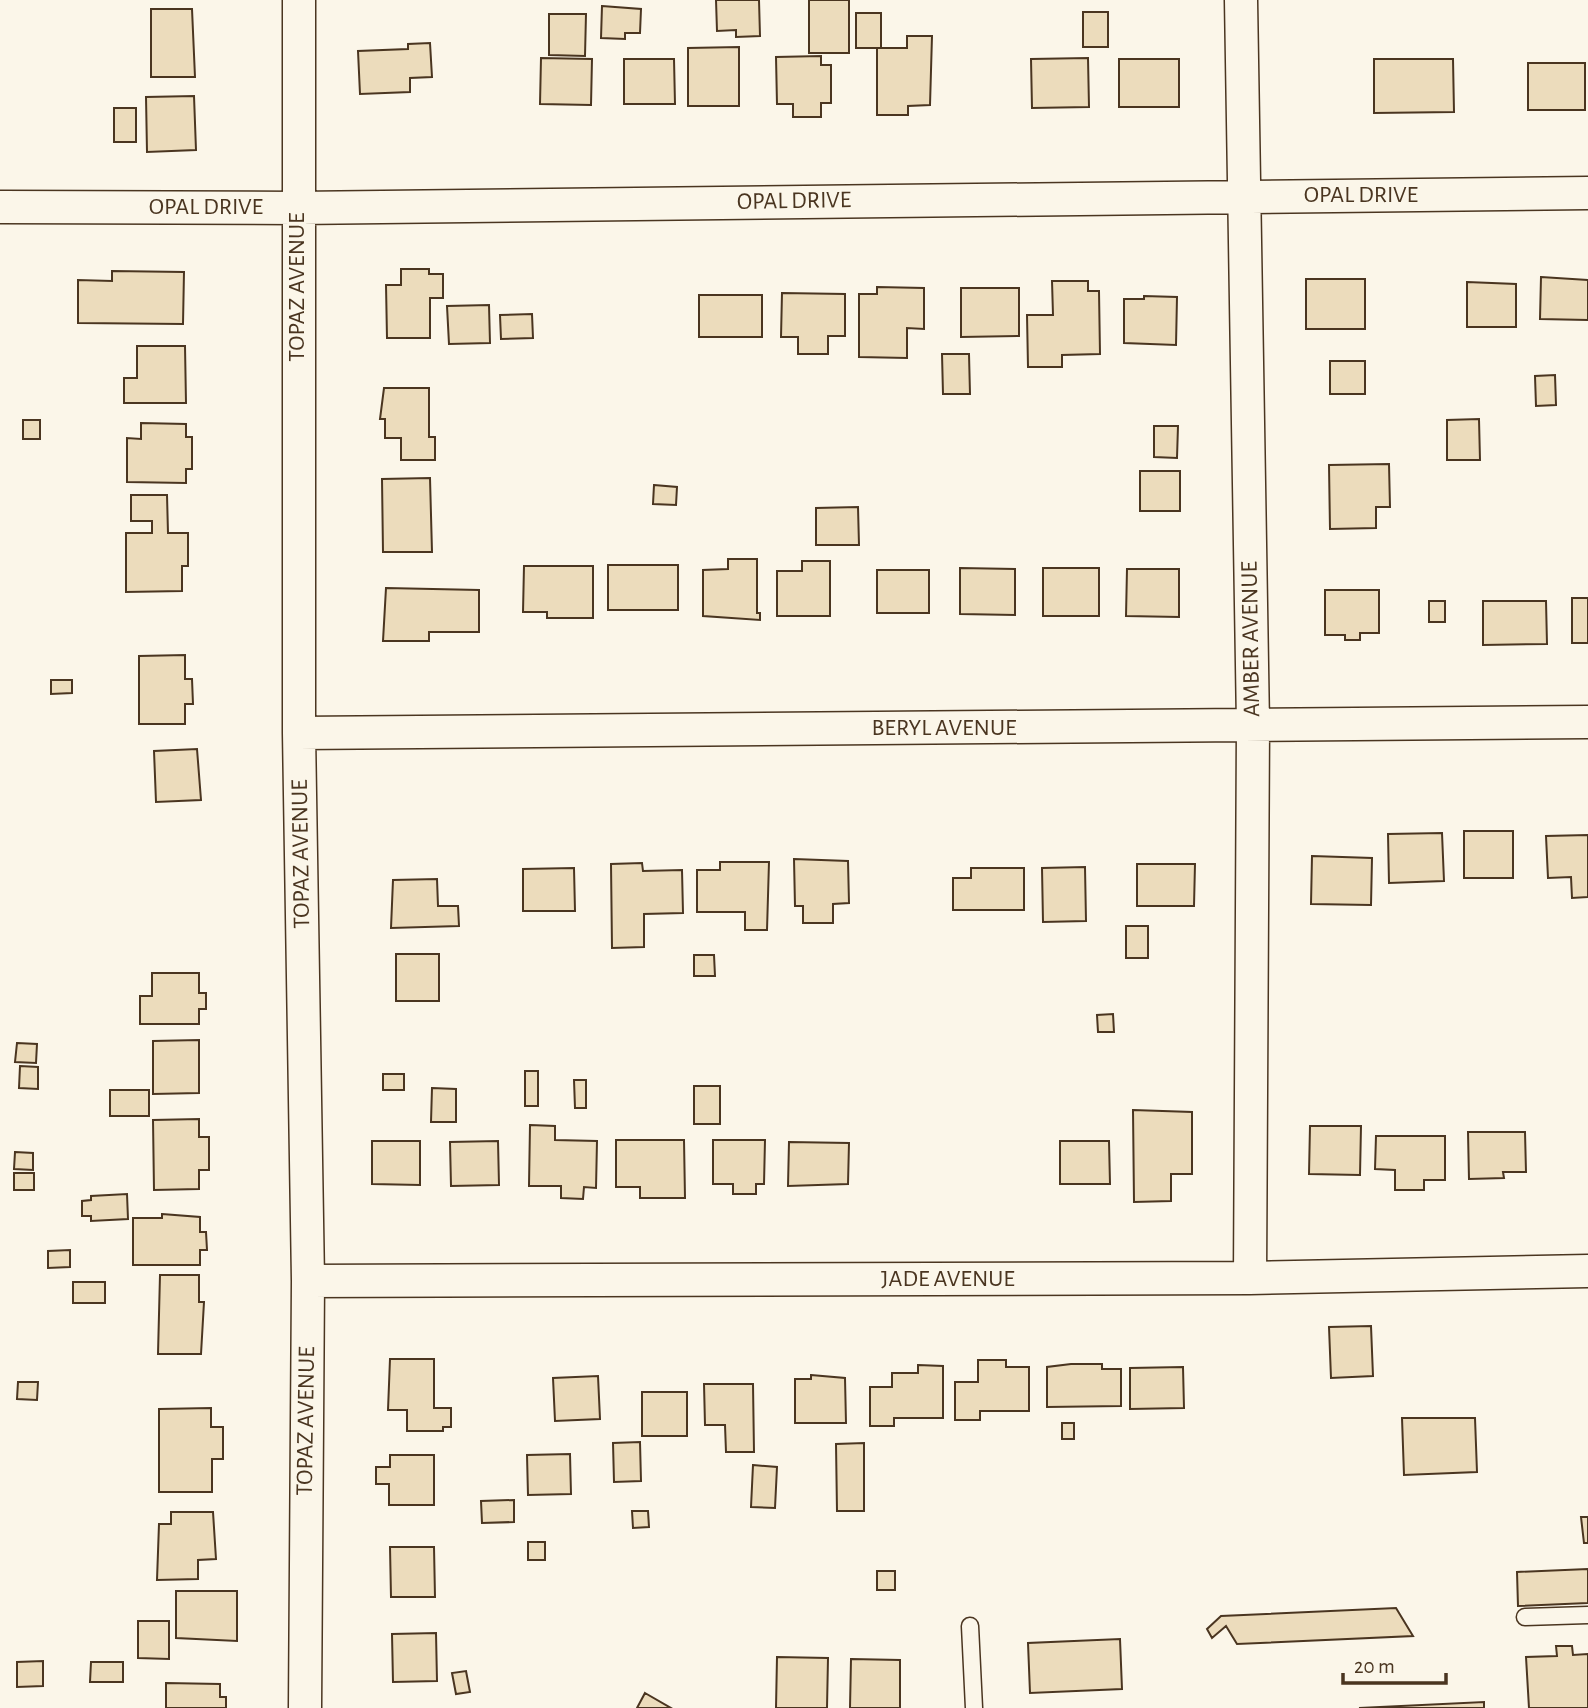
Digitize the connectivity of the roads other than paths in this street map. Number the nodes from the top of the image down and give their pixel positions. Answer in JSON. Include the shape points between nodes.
{"nodes":[{"id":1,"x":299,"y":0,"type":"edge"},
{"id":2,"x":1241,"y":0,"type":"edge"},
{"id":3,"x":1588,"y":193,"type":"edge"},
{"id":4,"x":1242,"y":195,"type":"junction"},
{"id":5,"x":0,"y":207,"type":"edge"},
{"id":6,"x":297,"y":208,"type":"junction"},
{"id":7,"x":1588,"y":722,"type":"edge"},
{"id":8,"x":1252,"y":725,"type":"junction"},
{"id":9,"x":299,"y":733,"type":"junction"},
{"id":10,"x":1588,"y":1271,"type":"edge"},
{"id":11,"x":1250,"y":1278,"type":"junction"},
{"id":12,"x":307,"y":1280,"type":"junction"},
{"id":13,"x":1588,"y":1615,"type":"edge"},
{"id":14,"x":1525,"y":1617,"type":"dead end"},
{"id":15,"x":970,"y":1626,"type":"dead end"},
{"id":16,"x":305,"y":1708,"type":"edge"},
{"id":17,"x":974,"y":1708,"type":"edge"}],
"edges":[{"from":1,"to":6,"type":"street","name":"TOPAZ AVENUE"},
{"from":2,"to":4,"type":"street","name":"AMBER AVENUE"},
{"from":3,"to":4,"type":"street","name":"OPAL DRIVE"},
{"from":4,"to":6,"type":"street","name":"OPAL DRIVE"},
{"from":4,"to":8,"type":"street","name":"AMBER AVENUE"},
{"from":5,"to":6,"type":"street","name":"OPAL DRIVE"},
{"from":6,"to":9,"type":"street","name":"TOPAZ AVENUE"},
{"from":7,"to":8,"type":"street","name":"BERYL AVENUE"},
{"from":8,"to":9,"type":"street","name":"BERYL AVENUE"},
{"from":8,"to":11,"type":"street","name":"AMBER AVENUE"},
{"from":9,"to":12,"type":"street","name":"TOPAZ AVENUE"},
{"from":10,"to":11,"type":"street","name":"JADE AVENUE"},
{"from":11,"to":12,"type":"street","name":"JADE AVENUE"},
{"from":12,"to":16,"type":"street","name":"TOPAZ AVENUE"},
{"from":13,"to":14,"type":"lane"},
{"from":15,"to":17,"type":"lane"}]}
